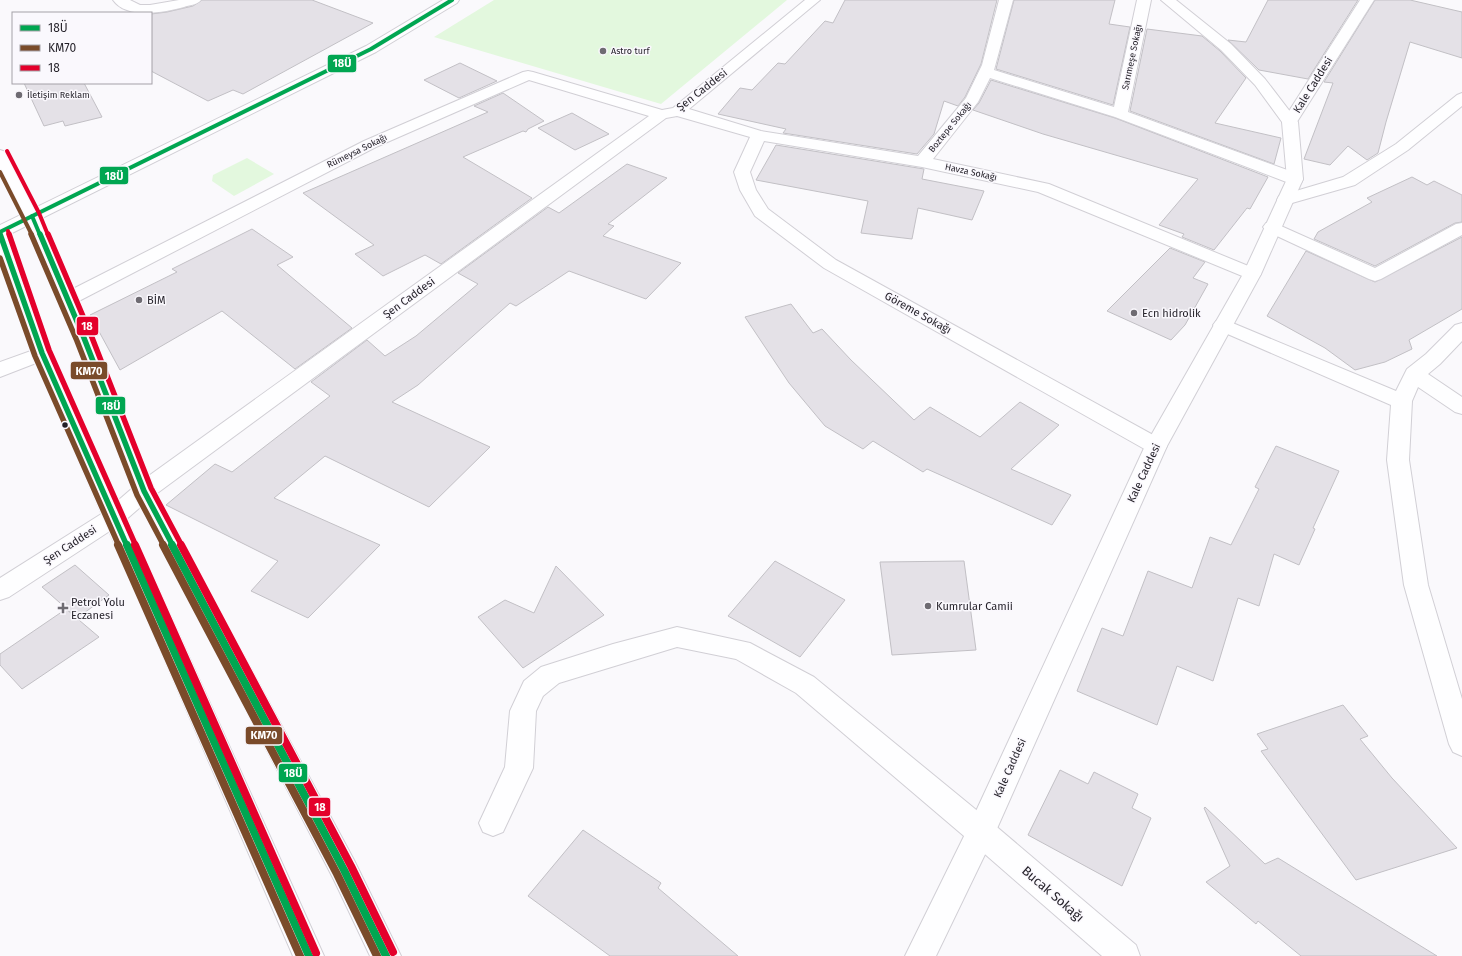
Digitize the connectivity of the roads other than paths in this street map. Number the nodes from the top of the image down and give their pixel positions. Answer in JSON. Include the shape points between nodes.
{"nodes":[{"id":1,"x":120,"y":0,"type":"edge"},
{"id":2,"x":194,"y":0,"type":"edge"},
{"id":3,"x":452,"y":0,"type":"edge"},
{"id":4,"x":813,"y":0,"type":"edge"},
{"id":5,"x":1006,"y":0,"type":"edge"},
{"id":6,"x":1144,"y":0,"type":"edge"},
{"id":7,"x":1168,"y":0,"type":"edge"},
{"id":8,"x":1367,"y":0,"type":"edge"},
{"id":9,"x":985,"y":72,"type":"junction"},
{"id":10,"x":1462,"y":98,"type":"edge"},
{"id":11,"x":678,"y":111,"type":"junction"},
{"id":12,"x":1120,"y":114,"type":"junction"},
{"id":13,"x":661,"y":115,"type":"junction"},
{"id":14,"x":1290,"y":122,"type":"junction"},
{"id":15,"x":759,"y":135,"type":"junction"},
{"id":16,"x":0,"y":155,"type":"edge"},
{"id":17,"x":922,"y":162,"type":"junction"},
{"id":18,"x":1295,"y":179,"type":"junction"},
{"id":19,"x":1284,"y":200,"type":"junction"},
{"id":20,"x":32,"y":216,"type":"junction"},
{"id":21,"x":1272,"y":227,"type":"junction"},
{"id":22,"x":1462,"y":228,"type":"edge"},
{"id":23,"x":0,"y":233,"type":"edge"},
{"id":24,"x":1252,"y":274,"type":"junction"},
{"id":25,"x":68,"y":299,"type":"junction"},
{"id":26,"x":1223,"y":325,"type":"junction"},
{"id":27,"x":1462,"y":329,"type":"edge"},
{"id":28,"x":42,"y":353,"type":"junction"},
{"id":29,"x":0,"y":370,"type":"edge"},
{"id":30,"x":1414,"y":374,"type":"junction"},
{"id":31,"x":1402,"y":401,"type":"junction"},
{"id":32,"x":1462,"y":407,"type":"edge"},
{"id":33,"x":1156,"y":446,"type":"junction"},
{"id":34,"x":144,"y":491,"type":"junction"},
{"id":35,"x":114,"y":517,"type":"junction"},
{"id":36,"x":0,"y":590,"type":"edge"},
{"id":37,"x":1462,"y":744,"type":"edge"},
{"id":38,"x":493,"y":823,"type":"dead end"},
{"id":39,"x":981,"y":832,"type":"junction"},
{"id":40,"x":309,"y":956,"type":"edge"},
{"id":41,"x":386,"y":956,"type":"edge"},
{"id":42,"x":920,"y":956,"type":"edge"},
{"id":43,"x":1125,"y":956,"type":"edge"}],
"edges":[{"from":1,"to":2,"type":"street","via":[[139,9],[179,5]]},
{"from":3,"to":20,"type":"street","via":[[371,49]]},
{"from":4,"to":11,"type":"street","name":"Şen Caddesi"},
{"from":5,"to":9,"type":"street","name":"Boztepe Sokağı"},
{"from":6,"to":12,"type":"street","name":"Sarımeşe Sokağı"},
{"from":7,"to":14,"type":"street","via":[[1226,47],[1260,82]]},
{"from":8,"to":14,"type":"street","name":"Kale Caddesi"},
{"from":9,"to":12,"type":"street"},
{"from":9,"to":17,"type":"street","name":"Boztepe Sokağı","via":[[973,99]]},
{"from":10,"to":19,"type":"street","via":[[1402,146],[1349,181]]},
{"from":11,"to":13,"type":"street","name":"Şen Caddesi"},
{"from":11,"to":15,"type":"street","name":"Havza Sokağı"},
{"from":12,"to":18,"type":"street"},
{"from":13,"to":25,"type":"street","name":"Rümeysa Sokağı","via":[[528,75],[370,144]]},
{"from":13,"to":34,"type":"street","name":"Şen Caddesi"},
{"from":14,"to":18,"type":"street","name":"Kale Caddesi"},
{"from":15,"to":17,"type":"street","name":"Havza Sokağı"},
{"from":15,"to":33,"type":"street","name":"Göreme Sokağı","via":[[742,172],[748,190],[761,212],[830,264]]},
{"from":16,"to":20,"type":"street"},
{"from":17,"to":24,"type":"street","name":"Havza Sokağı","via":[[1043,188]]},
{"from":18,"to":19,"type":"street","name":"Kale Caddesi"},
{"from":19,"to":21,"type":"street","name":"Kale Caddesi"},
{"from":20,"to":23,"type":"street"},
{"from":20,"to":25,"type":"street"},
{"from":21,"to":22,"type":"street","via":[[1375,275]]},
{"from":21,"to":24,"type":"street","name":"Kale Caddesi"},
{"from":23,"to":28,"type":"street"},
{"from":24,"to":26,"type":"street","name":"Kale Caddesi"},
{"from":25,"to":34,"type":"street"},
{"from":26,"to":31,"type":"street"},
{"from":26,"to":33,"type":"street","name":"Kale Caddesi"},
{"from":27,"to":30,"type":"street","via":[[1433,359]]},
{"from":28,"to":29,"type":"street"},
{"from":28,"to":35,"type":"street"},
{"from":30,"to":31,"type":"street"},
{"from":30,"to":32,"type":"street"},
{"from":31,"to":37,"type":"street","via":[[1398,460],[1416,585]]},
{"from":33,"to":39,"type":"street","name":"Kale Caddesi"},
{"from":34,"to":35,"type":"street","name":"Şen Caddesi"},
{"from":34,"to":41,"type":"street","via":[[340,862]]},
{"from":35,"to":36,"type":"street","name":"Şen Caddesi"},
{"from":35,"to":40,"type":"street"},
{"from":38,"to":39,"type":"street","name":"Bucak Sokağı","via":[[519,768],[523,710],[533,689],[550,675],[677,637],[741,650],[805,685]]},
{"from":39,"to":42,"type":"street","name":"Kale Caddesi"},
{"from":39,"to":43,"type":"street","name":"Bucak Sokağı"}]}
